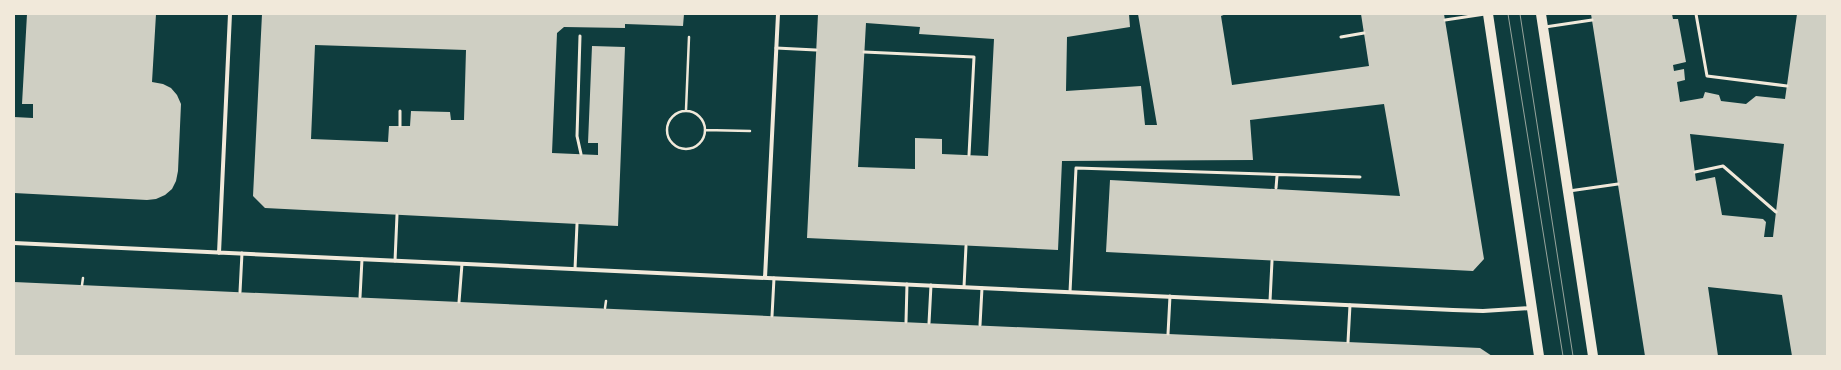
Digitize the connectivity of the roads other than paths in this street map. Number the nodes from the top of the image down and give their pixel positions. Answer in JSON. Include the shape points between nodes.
{"nodes":[{"id":1,"x":230,"y":14,"type":"edge"},
{"id":2,"x":778,"y":14,"type":"edge"},
{"id":3,"x":1488,"y":14,"type":"edge"},
{"id":4,"x":1541,"y":14,"type":"edge"},
{"id":5,"x":1696,"y":14,"type":"edge"},
{"id":6,"x":1445,"y":20,"type":"dead end"},
{"id":7,"x":1592,"y":20,"type":"dead end"},
{"id":8,"x":1543,"y":28,"type":"junction"},
{"id":9,"x":1364,"y":34,"type":"dead end"},
{"id":10,"x":580,"y":36,"type":"dead end"},
{"id":11,"x":1341,"y":37,"type":"dead end"},
{"id":12,"x":776,"y":48,"type":"junction"},
{"id":13,"x":816,"y":50,"type":"dead end"},
{"id":14,"x":864,"y":52,"type":"dead end"},
{"id":15,"x":1787,"y":86,"type":"dead end"},
{"id":16,"x":400,"y":111,"type":"dead end"},
{"id":17,"x":400,"y":126,"type":"dead end"},
{"id":18,"x":581,"y":154,"type":"dead end"},
{"id":19,"x":969,"y":155,"type":"dead end"},
{"id":20,"x":1695,"y":172,"type":"dead end"},
{"id":21,"x":1277,"y":176,"type":"junction"},
{"id":22,"x":1360,"y":177,"type":"dead end"},
{"id":23,"x":1618,"y":184,"type":"dead end"},
{"id":24,"x":1276,"y":188,"type":"dead end"},
{"id":25,"x":1567,"y":191,"type":"junction"},
{"id":26,"x":1776,"y":212,"type":"dead end"},
{"id":27,"x":396,"y":215,"type":"dead end"},
{"id":28,"x":578,"y":224,"type":"dead end"},
{"id":29,"x":14,"y":243,"type":"edge"},
{"id":30,"x":966,"y":246,"type":"dead end"},
{"id":31,"x":219,"y":253,"type":"junction"},
{"id":32,"x":242,"y":253,"type":"junction"},
{"id":33,"x":362,"y":259,"type":"junction"},
{"id":34,"x":395,"y":261,"type":"junction"},
{"id":35,"x":1272,"y":261,"type":"dead end"},
{"id":36,"x":462,"y":264,"type":"junction"},
{"id":37,"x":575,"y":269,"type":"junction"},
{"id":38,"x":765,"y":278,"type":"junction"},
{"id":39,"x":774,"y":278,"type":"junction"},
{"id":40,"x":907,"y":284,"type":"junction"},
{"id":41,"x":931,"y":285,"type":"junction"},
{"id":42,"x":964,"y":287,"type":"junction"},
{"id":43,"x":982,"y":288,"type":"junction"},
{"id":44,"x":240,"y":292,"type":"dead end"},
{"id":45,"x":1070,"y":292,"type":"junction"},
{"id":46,"x":1170,"y":296,"type":"junction"},
{"id":47,"x":360,"y":297,"type":"dead end"},
{"id":48,"x":1270,"y":301,"type":"junction"},
{"id":49,"x":459,"y":302,"type":"dead end"},
{"id":50,"x":1350,"y":305,"type":"junction"},
{"id":51,"x":1531,"y":308,"type":"junction"},
{"id":52,"x":772,"y":316,"type":"dead end"},
{"id":53,"x":906,"y":322,"type":"dead end"},
{"id":54,"x":929,"y":323,"type":"dead end"},
{"id":55,"x":980,"y":325,"type":"dead end"},
{"id":56,"x":1168,"y":334,"type":"dead end"},
{"id":57,"x":1348,"y":342,"type":"dead end"},
{"id":58,"x":1539,"y":356,"type":"edge"},
{"id":59,"x":1593,"y":356,"type":"edge"}],
"edges":[{"from":1,"to":31,"type":"street"},
{"from":2,"to":12,"type":"street"},
{"from":3,"to":6,"type":"lane"},
{"from":3,"to":51,"type":"main road"},
{"from":4,"to":8,"type":"main road"},
{"from":5,"to":15,"type":"lane","via":[[1707,76]]},
{"from":7,"to":8,"type":"lane"},
{"from":8,"to":25,"type":"main road"},
{"from":9,"to":11,"type":"lane"},
{"from":10,"to":18,"type":"lane","via":[[577,136]]},
{"from":12,"to":13,"type":"lane"},
{"from":12,"to":38,"type":"street"},
{"from":14,"to":19,"type":"lane","via":[[974,57]]},
{"from":16,"to":17,"type":"lane"},
{"from":20,"to":26,"type":"lane","via":[[1723,166]]},
{"from":21,"to":22,"type":"lane"},
{"from":21,"to":24,"type":"lane"},
{"from":21,"to":45,"type":"lane","via":[[1076,168]]},
{"from":23,"to":25,"type":"lane"},
{"from":25,"to":59,"type":"main road"},
{"from":27,"to":34,"type":"lane"},
{"from":28,"to":37,"type":"lane"},
{"from":29,"to":31,"type":"street"},
{"from":30,"to":42,"type":"lane"},
{"from":31,"to":32,"type":"street"},
{"from":32,"to":33,"type":"street"},
{"from":32,"to":44,"type":"lane"},
{"from":33,"to":34,"type":"street"},
{"from":33,"to":47,"type":"lane"},
{"from":34,"to":36,"type":"street"},
{"from":35,"to":48,"type":"lane"},
{"from":36,"to":37,"type":"street"},
{"from":36,"to":49,"type":"lane"},
{"from":37,"to":38,"type":"street"},
{"from":38,"to":39,"type":"street"},
{"from":39,"to":40,"type":"street"},
{"from":39,"to":52,"type":"lane"},
{"from":40,"to":41,"type":"street"},
{"from":40,"to":53,"type":"lane"},
{"from":41,"to":42,"type":"street"},
{"from":41,"to":54,"type":"lane"},
{"from":42,"to":43,"type":"street"},
{"from":43,"to":45,"type":"street"},
{"from":43,"to":55,"type":"lane"},
{"from":45,"to":46,"type":"street"},
{"from":46,"to":48,"type":"street"},
{"from":46,"to":56,"type":"lane"},
{"from":48,"to":50,"type":"street"},
{"from":50,"to":51,"type":"street","via":[[1483,310]]},
{"from":50,"to":57,"type":"lane"},
{"from":51,"to":58,"type":"main road"}]}
